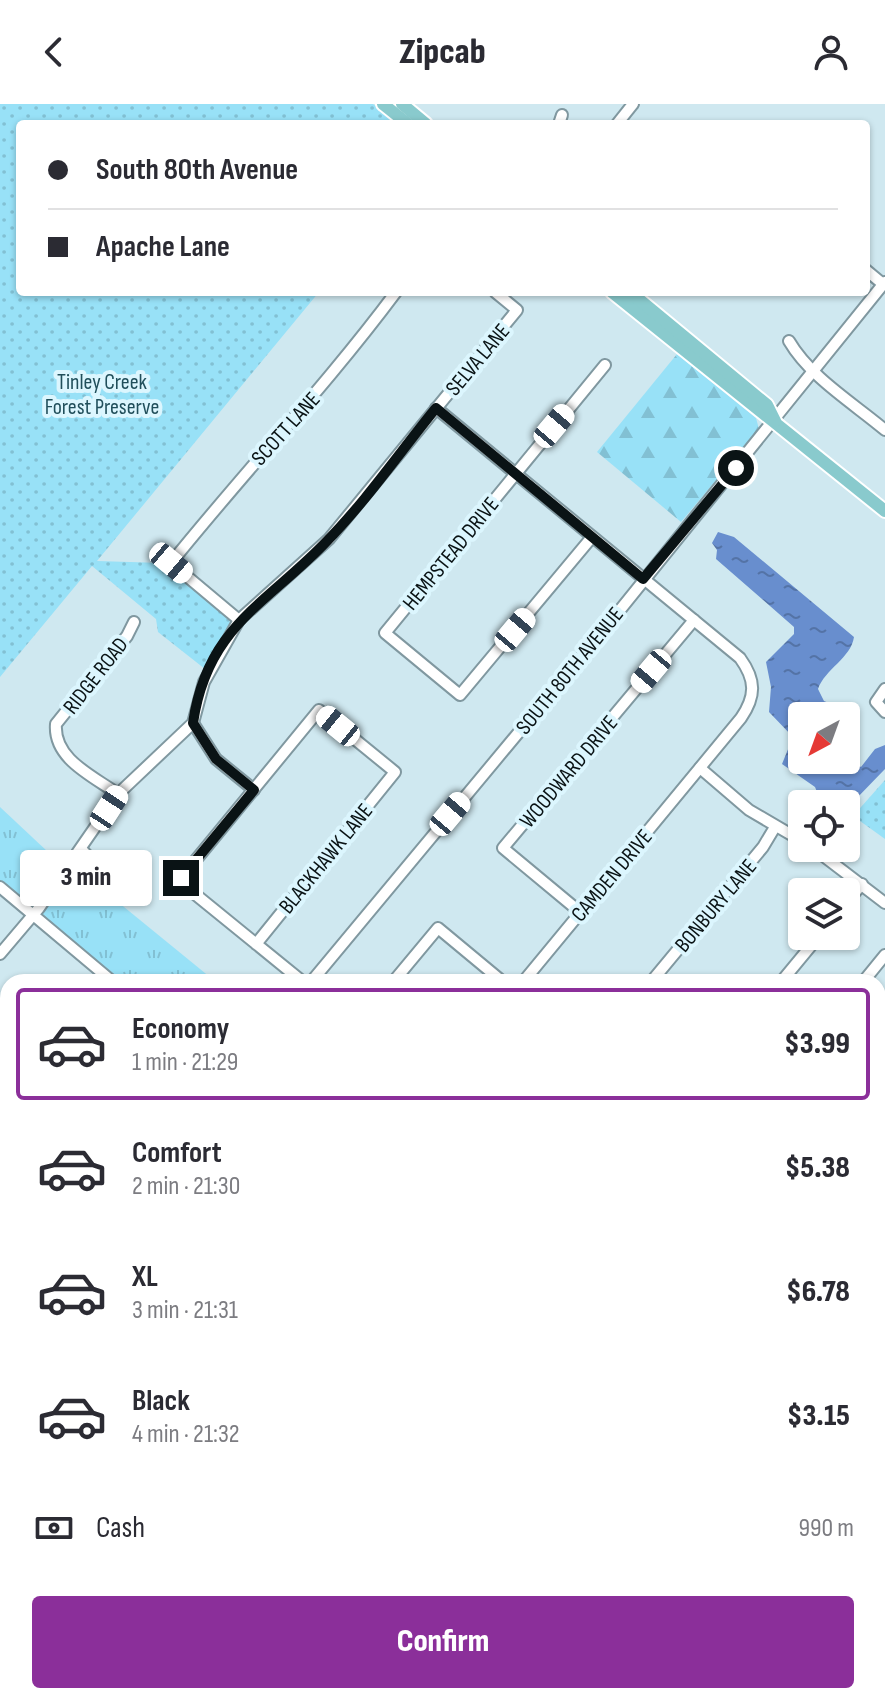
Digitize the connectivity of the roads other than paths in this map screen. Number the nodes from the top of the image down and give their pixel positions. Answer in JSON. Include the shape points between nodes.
{"nodes":[{"id":1,"x":383,"y":104,"type":"edge"},
{"id":2,"x":402,"y":104,"type":"edge"},
{"id":3,"x":633,"y":104,"type":"edge"},
{"id":4,"x":403,"y":120,"type":"edge"},
{"id":5,"x":421,"y":120,"type":"edge"},
{"id":6,"x":620,"y":120,"type":"edge"},
{"id":7,"x":870,"y":275,"type":"edge"},
{"id":8,"x":883,"y":291,"type":"edge"},
{"id":9,"x":393,"y":296,"type":"edge"},
{"id":10,"x":500,"y":296,"type":"edge"},
{"id":11,"x":617,"y":296,"type":"edge"},
{"id":12,"x":635,"y":296,"type":"edge"},
{"id":13,"x":789,"y":341,"type":"dead end"},
{"id":14,"x":605,"y":365,"type":"dead end"},
{"id":15,"x":814,"y":371,"type":"junction"},
{"id":16,"x":436,"y":408,"type":"junction"},
{"id":17,"x":775,"y":421,"type":"junction"},
{"id":18,"x":885,"y":430,"type":"edge"},
{"id":19,"x":515,"y":474,"type":"junction"},
{"id":20,"x":885,"y":511,"type":"edge"},
{"id":21,"x":592,"y":537,"type":"junction"},
{"id":22,"x":643,"y":579,"type":"junction"},
{"id":23,"x":239,"y":620,"type":"junction"},
{"id":24,"x":694,"y":620,"type":"junction"},
{"id":25,"x":134,"y":622,"type":"dead end"},
{"id":26,"x":885,"y":689,"type":"edge"},
{"id":27,"x":885,"y":712,"type":"edge"},
{"id":28,"x":193,"y":723,"type":"junction"},
{"id":29,"x":700,"y":768,"type":"junction"},
{"id":30,"x":254,"y":790,"type":"junction"},
{"id":31,"x":118,"y":794,"type":"junction"},
{"id":32,"x":775,"y":827,"type":"junction"},
{"id":33,"x":788,"y":834,"type":"edge"},
{"id":34,"x":82,"y":850,"type":"junction"},
{"id":35,"x":832,"y":862,"type":"edge"},
{"id":36,"x":862,"y":884,"type":"junction"},
{"id":37,"x":860,"y":886,"type":"edge"},
{"id":38,"x":0,"y":887,"type":"edge"},
{"id":39,"x":118,"y":887,"type":"dead end"},
{"id":40,"x":885,"y":903,"type":"edge"},
{"id":41,"x":580,"y":912,"type":"junction"},
{"id":42,"x":34,"y":915,"type":"junction"},
{"id":43,"x":256,"y":944,"type":"junction"},
{"id":44,"x":807,"y":950,"type":"edge"},
{"id":45,"x":0,"y":954,"type":"edge"},
{"id":46,"x":885,"y":955,"type":"edge"},
{"id":47,"x":104,"y":974,"type":"edge"},
{"id":48,"x":293,"y":974,"type":"edge"},
{"id":49,"x":318,"y":974,"type":"edge"},
{"id":50,"x":400,"y":974,"type":"edge"},
{"id":51,"x":493,"y":974,"type":"edge"},
{"id":52,"x":530,"y":974,"type":"edge"},
{"id":53,"x":658,"y":974,"type":"edge"},
{"id":54,"x":788,"y":974,"type":"edge"},
{"id":55,"x":870,"y":974,"type":"edge"}],
"edges":[{"from":1,"to":4,"type":"main road"},
{"from":2,"to":5,"type":"main road"},
{"from":3,"to":6,"type":"street"},
{"from":7,"to":8,"type":"street"},
{"from":8,"to":15,"type":"street","name":"SOUTH 80TH AVENUE"},
{"from":9,"to":23,"type":"street","name":"SCOTT LANE","via":[[346,359],[171,563]]},
{"from":10,"to":16,"type":"street","name":"SELVA LANE","via":[[517,310]]},
{"from":11,"to":17,"type":"main road"},
{"from":12,"to":17,"type":"main road","via":[[767,405]]},
{"from":13,"to":15,"type":"street"},
{"from":14,"to":19,"type":"street","name":"HEMPSTEAD DRIVE"},
{"from":15,"to":17,"type":"street","name":"SOUTH 80TH AVENUE"},
{"from":15,"to":18,"type":"street"},
{"from":16,"to":19,"type":"street"},
{"from":16,"to":23,"type":"street","name":"SELVA LANE","via":[[329,539]]},
{"from":17,"to":20,"type":"main road"},
{"from":17,"to":22,"type":"street","name":"SOUTH 80TH AVENUE"},
{"from":19,"to":21,"type":"street"},
{"from":19,"to":21,"type":"street","name":"HEMPSTEAD DRIVE","via":[[385,633],[460,695]]},
{"from":21,"to":22,"type":"street"},
{"from":22,"to":24,"type":"street"},
{"from":22,"to":49,"type":"street","name":"SOUTH 80TH AVENUE"},
{"from":23,"to":28,"type":"street","name":"SELVA LANE","via":[[204,682]]},
{"from":24,"to":29,"type":"street","name":"CAMDEN DRIVE","via":[[740,658],[753,689],[746,710]]},
{"from":24,"to":41,"type":"street","name":"WOODWARD DRIVE","via":[[503,848]]},
{"from":25,"to":31,"type":"street","name":"RIDGE ROAD","via":[[56,724],[63,753]]},
{"from":26,"to":27,"type":"street","via":[[876,702]]},
{"from":28,"to":30,"type":"street","via":[[216,759]]},
{"from":28,"to":31,"type":"street"},
{"from":29,"to":32,"type":"street"},
{"from":29,"to":41,"type":"street","name":"CAMDEN DRIVE"},
{"from":30,"to":43,"type":"street","via":[[181,878]]},
{"from":30,"to":43,"type":"street","name":"BLACKHAWK LANE","via":[[319,710],[395,772]]},
{"from":31,"to":34,"type":"street"},
{"from":32,"to":33,"type":"street"},
{"from":32,"to":53,"type":"street","name":"BONBURY LANE"},
{"from":34,"to":39,"type":"street"},
{"from":34,"to":42,"type":"street"},
{"from":35,"to":36,"type":"street"},
{"from":36,"to":37,"type":"street"},
{"from":36,"to":40,"type":"street"},
{"from":38,"to":42,"type":"street"},
{"from":41,"to":52,"type":"street","name":"CAMDEN DRIVE"},
{"from":42,"to":45,"type":"street"},
{"from":42,"to":47,"type":"street"},
{"from":43,"to":48,"type":"street"},
{"from":44,"to":54,"type":"street"},
{"from":46,"to":55,"type":"street"},
{"from":50,"to":51,"type":"street","via":[[438,928]]}]}
